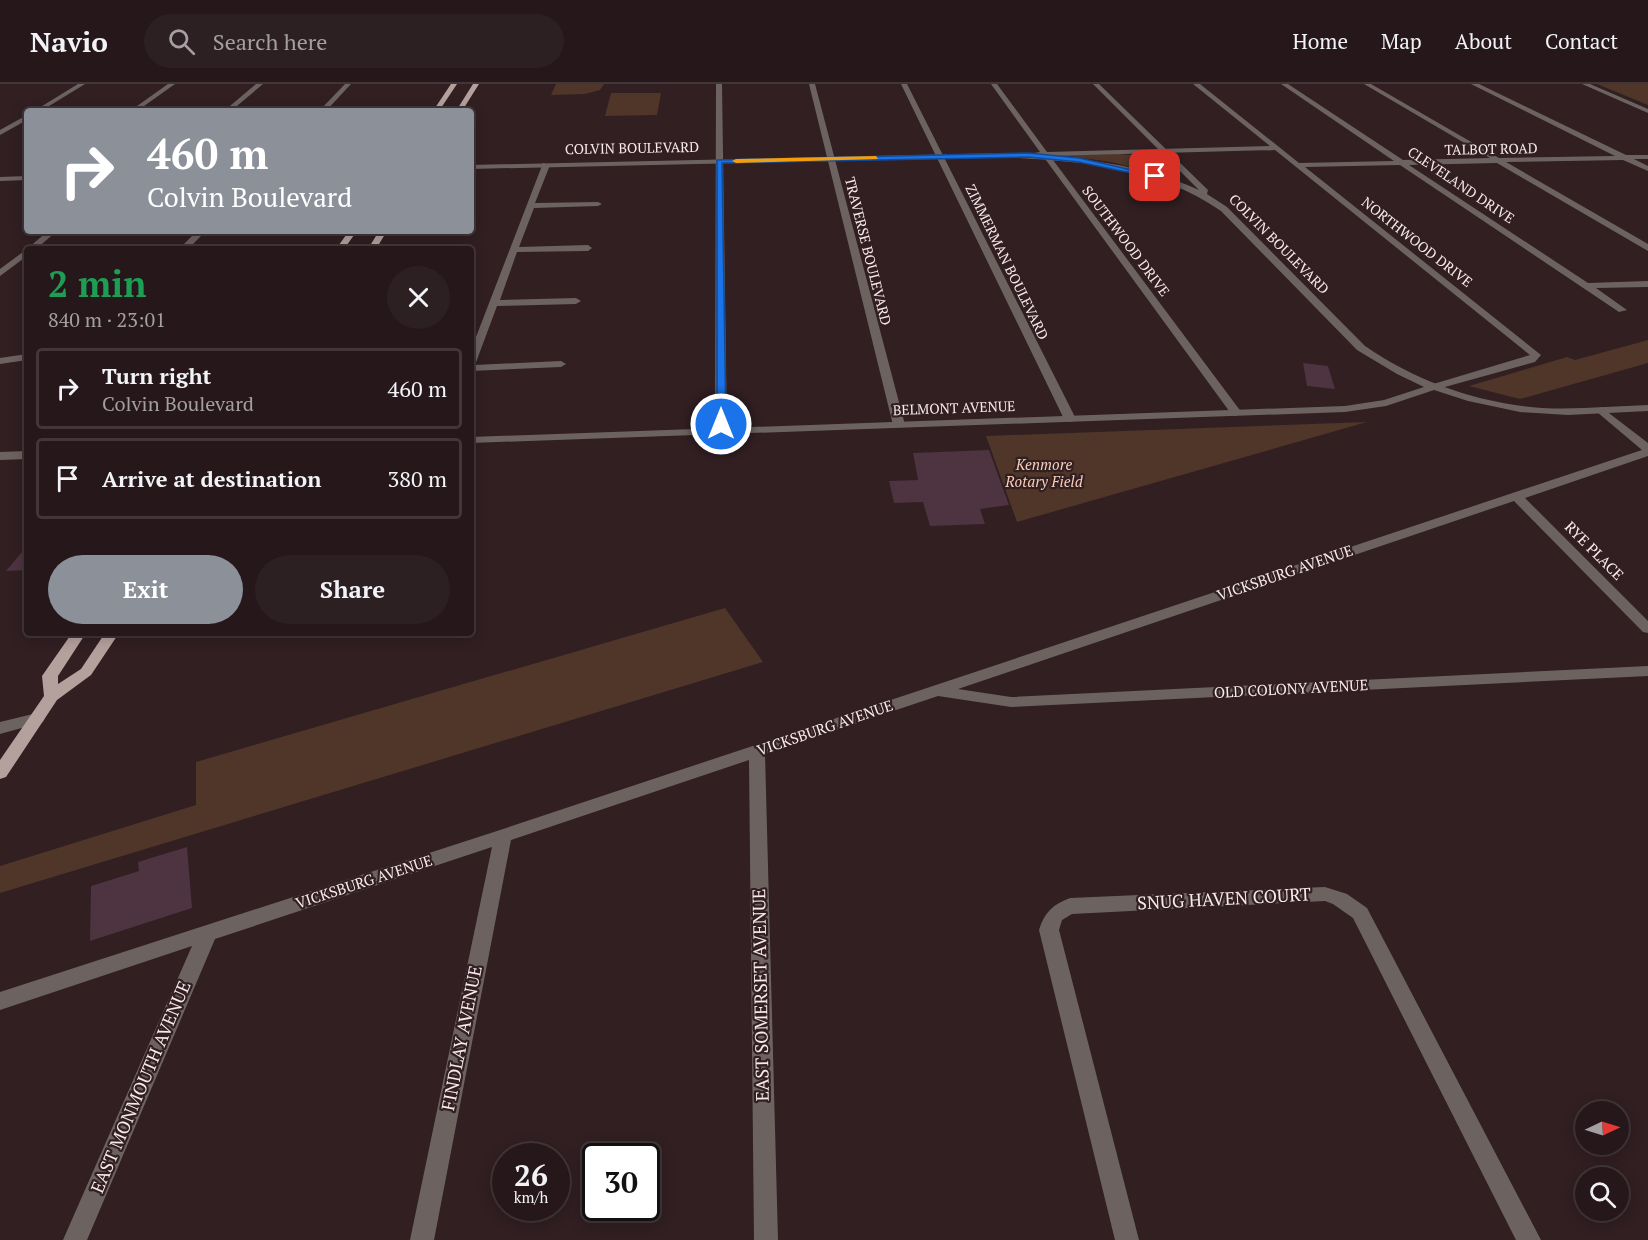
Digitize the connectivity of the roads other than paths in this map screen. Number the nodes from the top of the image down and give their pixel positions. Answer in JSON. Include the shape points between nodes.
{"nodes":[{"id":1,"x":82,"y":84,"type":"edge"},
{"id":2,"x":172,"y":84,"type":"edge"},
{"id":3,"x":260,"y":84,"type":"edge"},
{"id":4,"x":348,"y":84,"type":"edge"},
{"id":5,"x":454,"y":84,"type":"edge"},
{"id":6,"x":476,"y":84,"type":"edge"},
{"id":7,"x":719,"y":84,"type":"edge"},
{"id":8,"x":812,"y":84,"type":"edge"},
{"id":9,"x":904,"y":84,"type":"edge"},
{"id":10,"x":994,"y":84,"type":"edge"},
{"id":11,"x":1096,"y":84,"type":"edge"},
{"id":12,"x":1196,"y":84,"type":"edge"},
{"id":13,"x":1284,"y":84,"type":"edge"},
{"id":14,"x":1367,"y":84,"type":"edge"},
{"id":15,"x":1474,"y":84,"type":"edge"},
{"id":16,"x":1585,"y":84,"type":"edge"},
{"id":17,"x":42,"y":108,"type":"edge"},
{"id":18,"x":137,"y":108,"type":"edge"},
{"id":19,"x":231,"y":108,"type":"edge"},
{"id":20,"x":325,"y":108,"type":"edge"},
{"id":21,"x":438,"y":108,"type":"edge"},
{"id":22,"x":461,"y":108,"type":"edge"},
{"id":23,"x":1648,"y":111,"type":"edge"},
{"id":24,"x":24,"y":119,"type":"edge"},
{"id":25,"x":0,"y":133,"type":"edge"},
{"id":26,"x":1277,"y":148,"type":"junction"},
{"id":27,"x":1163,"y":151,"type":"junction"},
{"id":28,"x":1046,"y":155,"type":"junction"},
{"id":29,"x":940,"y":156,"type":"junction"},
{"id":30,"x":1648,"y":157,"type":"edge"},
{"id":31,"x":831,"y":158,"type":"junction"},
{"id":32,"x":1625,"y":158,"type":"junction"},
{"id":33,"x":1499,"y":160,"type":"junction"},
{"id":34,"x":719,"y":161,"type":"junction"},
{"id":35,"x":1402,"y":162,"type":"junction"},
{"id":36,"x":546,"y":165,"type":"junction"},
{"id":37,"x":1298,"y":165,"type":"junction"},
{"id":38,"x":474,"y":166,"type":"edge"},
{"id":39,"x":1648,"y":169,"type":"edge"},
{"id":40,"x":1189,"y":176,"type":"junction"},
{"id":41,"x":24,"y":178,"type":"edge"},
{"id":42,"x":0,"y":179,"type":"edge"},
{"id":43,"x":1171,"y":180,"type":"junction"},
{"id":44,"x":1216,"y":203,"type":"junction"},
{"id":45,"x":598,"y":204,"type":"dead end"},
{"id":46,"x":530,"y":206,"type":"junction"},
{"id":47,"x":49,"y":234,"type":"edge"},
{"id":48,"x":199,"y":234,"type":"edge"},
{"id":49,"x":35,"y":246,"type":"edge"},
{"id":50,"x":186,"y":246,"type":"edge"},
{"id":51,"x":588,"y":248,"type":"dead end"},
{"id":52,"x":1648,"y":248,"type":"edge"},
{"id":53,"x":513,"y":250,"type":"junction"},
{"id":54,"x":24,"y":254,"type":"edge"},
{"id":55,"x":0,"y":273,"type":"edge"},
{"id":56,"x":1648,"y":284,"type":"edge"},
{"id":57,"x":1586,"y":286,"type":"junction"},
{"id":58,"x":576,"y":301,"type":"dead end"},
{"id":59,"x":494,"y":303,"type":"junction"},
{"id":60,"x":1622,"y":310,"type":"dead end"},
{"id":61,"x":24,"y":357,"type":"edge"},
{"id":62,"x":474,"y":358,"type":"edge"},
{"id":63,"x":0,"y":361,"type":"edge"},
{"id":64,"x":561,"y":364,"type":"dead end"},
{"id":65,"x":474,"y":366,"type":"edge"},
{"id":66,"x":1434,"y":387,"type":"junction"},
{"id":67,"x":1648,"y":408,"type":"edge"},
{"id":68,"x":1601,"y":410,"type":"junction"},
{"id":69,"x":1236,"y":413,"type":"junction"},
{"id":70,"x":1070,"y":419,"type":"junction"},
{"id":71,"x":899,"y":425,"type":"junction"},
{"id":72,"x":721,"y":431,"type":"junction"},
{"id":73,"x":474,"y":441,"type":"edge"},
{"id":74,"x":1648,"y":450,"type":"edge"},
{"id":75,"x":24,"y":455,"type":"edge"},
{"id":76,"x":2,"y":458,"type":"edge"},
{"id":77,"x":1516,"y":496,"type":"junction"},
{"id":78,"x":1648,"y":629,"type":"edge"},
{"id":79,"x":77,"y":636,"type":"edge"},
{"id":80,"x":110,"y":636,"type":"edge"},
{"id":81,"x":1648,"y":671,"type":"edge"},
{"id":82,"x":935,"y":691,"type":"junction"},
{"id":83,"x":52,"y":696,"type":"junction"},
{"id":84,"x":37,"y":718,"type":"junction"},
{"id":85,"x":0,"y":728,"type":"edge"},
{"id":86,"x":757,"y":751,"type":"junction"},
{"id":87,"x":0,"y":772,"type":"edge"},
{"id":88,"x":503,"y":836,"type":"junction"},
{"id":89,"x":207,"y":934,"type":"junction"},
{"id":90,"x":0,"y":1000,"type":"edge"},
{"id":91,"x":75,"y":1240,"type":"edge"},
{"id":92,"x":422,"y":1240,"type":"edge"},
{"id":93,"x":766,"y":1240,"type":"edge"},
{"id":94,"x":1128,"y":1240,"type":"edge"},
{"id":95,"x":1529,"y":1240,"type":"edge"}],
"edges":[{"from":1,"to":17,"type":"street"},
{"from":2,"to":18,"type":"street"},
{"from":3,"to":19,"type":"street"},
{"from":4,"to":20,"type":"street"},
{"from":5,"to":21,"type":"main road"},
{"from":6,"to":22,"type":"main road"},
{"from":7,"to":34,"type":"street"},
{"from":8,"to":31,"type":"street","name":"TRAVERSE BOULEVARD"},
{"from":9,"to":29,"type":"street","name":"ZIMMERMAN BOULEVARD"},
{"from":10,"to":28,"type":"street","name":"SOUTHWOOD DRIVE"},
{"from":11,"to":27,"type":"street"},
{"from":12,"to":26,"type":"street","name":"NORTHWOOD DRIVE"},
{"from":13,"to":35,"type":"street","name":"CLEVELAND DRIVE"},
{"from":14,"to":33,"type":"street"},
{"from":15,"to":32,"type":"street"},
{"from":16,"to":23,"type":"street"},
{"from":24,"to":25,"type":"street"},
{"from":26,"to":27,"type":"street"},
{"from":26,"to":37,"type":"street","name":"NORTHWOOD DRIVE"},
{"from":27,"to":28,"type":"street"},
{"from":27,"to":40,"type":"street"},
{"from":28,"to":29,"type":"street","name":"COLVIN BOULEVARD"},
{"from":28,"to":43,"type":"street","name":"COLVIN BOULEVARD"},
{"from":28,"to":69,"type":"street","name":"SOUTHWOOD DRIVE"},
{"from":29,"to":31,"type":"street","name":"COLVIN BOULEVARD"},
{"from":29,"to":70,"type":"street","name":"ZIMMERMAN BOULEVARD"},
{"from":30,"to":32,"type":"street","name":"TALBOT ROAD"},
{"from":31,"to":34,"type":"street","name":"COLVIN BOULEVARD"},
{"from":31,"to":71,"type":"street","name":"TRAVERSE BOULEVARD"},
{"from":32,"to":33,"type":"street","name":"TALBOT ROAD"},
{"from":32,"to":39,"type":"street"},
{"from":33,"to":35,"type":"street","name":"TALBOT ROAD"},
{"from":33,"to":52,"type":"street"},
{"from":34,"to":36,"type":"street","name":"COLVIN BOULEVARD"},
{"from":34,"to":72,"type":"street"},
{"from":35,"to":37,"type":"street","name":"TALBOT ROAD"},
{"from":35,"to":57,"type":"street","name":"CLEVELAND DRIVE"},
{"from":36,"to":38,"type":"street","name":"COLVIN BOULEVARD"},
{"from":36,"to":46,"type":"street"},
{"from":37,"to":66,"type":"street","name":"NORTHWOOD DRIVE","via":[[1536,355],[1531,360]]},
{"from":40,"to":43,"type":"street"},
{"from":40,"to":44,"type":"street"},
{"from":41,"to":42,"type":"street"},
{"from":43,"to":44,"type":"street","name":"COLVIN BOULEVARD"},
{"from":44,"to":66,"type":"street","name":"COLVIN BOULEVARD","via":[[1361,348],[1392,368]]},
{"from":45,"to":46,"type":"street"},
{"from":46,"to":53,"type":"street"},
{"from":47,"to":49,"type":"street"},
{"from":48,"to":50,"type":"street"},
{"from":51,"to":53,"type":"street"},
{"from":53,"to":59,"type":"street"},
{"from":54,"to":55,"type":"street"},
{"from":56,"to":57,"type":"street"},
{"from":57,"to":60,"type":"street","name":"CLEVELAND DRIVE"},
{"from":58,"to":59,"type":"street"},
{"from":59,"to":62,"type":"street"},
{"from":61,"to":63,"type":"street"},
{"from":64,"to":65,"type":"street"},
{"from":66,"to":68,"type":"street","name":"COLVIN BOULEVARD","via":[[1523,409]]},
{"from":66,"to":69,"type":"street","name":"BELMONT AVENUE","via":[[1374,406]]},
{"from":67,"to":68,"type":"street","name":"COLVIN BOULEVARD"},
{"from":68,"to":74,"type":"street"},
{"from":69,"to":70,"type":"street","name":"BELMONT AVENUE"},
{"from":70,"to":71,"type":"street","name":"BELMONT AVENUE"},
{"from":71,"to":72,"type":"street","name":"BELMONT AVENUE"},
{"from":72,"to":73,"type":"street","name":"BELMONT AVENUE"},
{"from":74,"to":77,"type":"street","name":"VICKSBURG AVENUE"},
{"from":75,"to":76,"type":"street"},
{"from":77,"to":78,"type":"street","name":"RYE PLACE"},
{"from":77,"to":82,"type":"street","name":"VICKSBURG AVENUE"},
{"from":79,"to":83,"type":"main road","via":[[50,676]]},
{"from":80,"to":83,"type":"main road","via":[[86,672]]},
{"from":81,"to":82,"type":"street","name":"OLD COLONY AVENUE","via":[[1011,702]]},
{"from":82,"to":86,"type":"street","name":"VICKSBURG AVENUE"},
{"from":83,"to":84,"type":"main road"},
{"from":84,"to":85,"type":"street"},
{"from":84,"to":87,"type":"main road"},
{"from":86,"to":88,"type":"street","name":"VICKSBURG AVENUE"},
{"from":86,"to":93,"type":"street","name":"EAST SOMERSET AVENUE"},
{"from":88,"to":89,"type":"street","name":"VICKSBURG AVENUE"},
{"from":88,"to":92,"type":"street","name":"FINDLAY AVENUE"},
{"from":89,"to":90,"type":"street","name":"VICKSBURG AVENUE"},
{"from":89,"to":91,"type":"street","name":"EAST MONMOUTH AVENUE"},
{"from":94,"to":95,"type":"street","name":"SNUG HAVEN COURT","via":[[1049,930],[1051,919],[1070,906],[1325,894],[1340,898],[1360,913]]}]}
